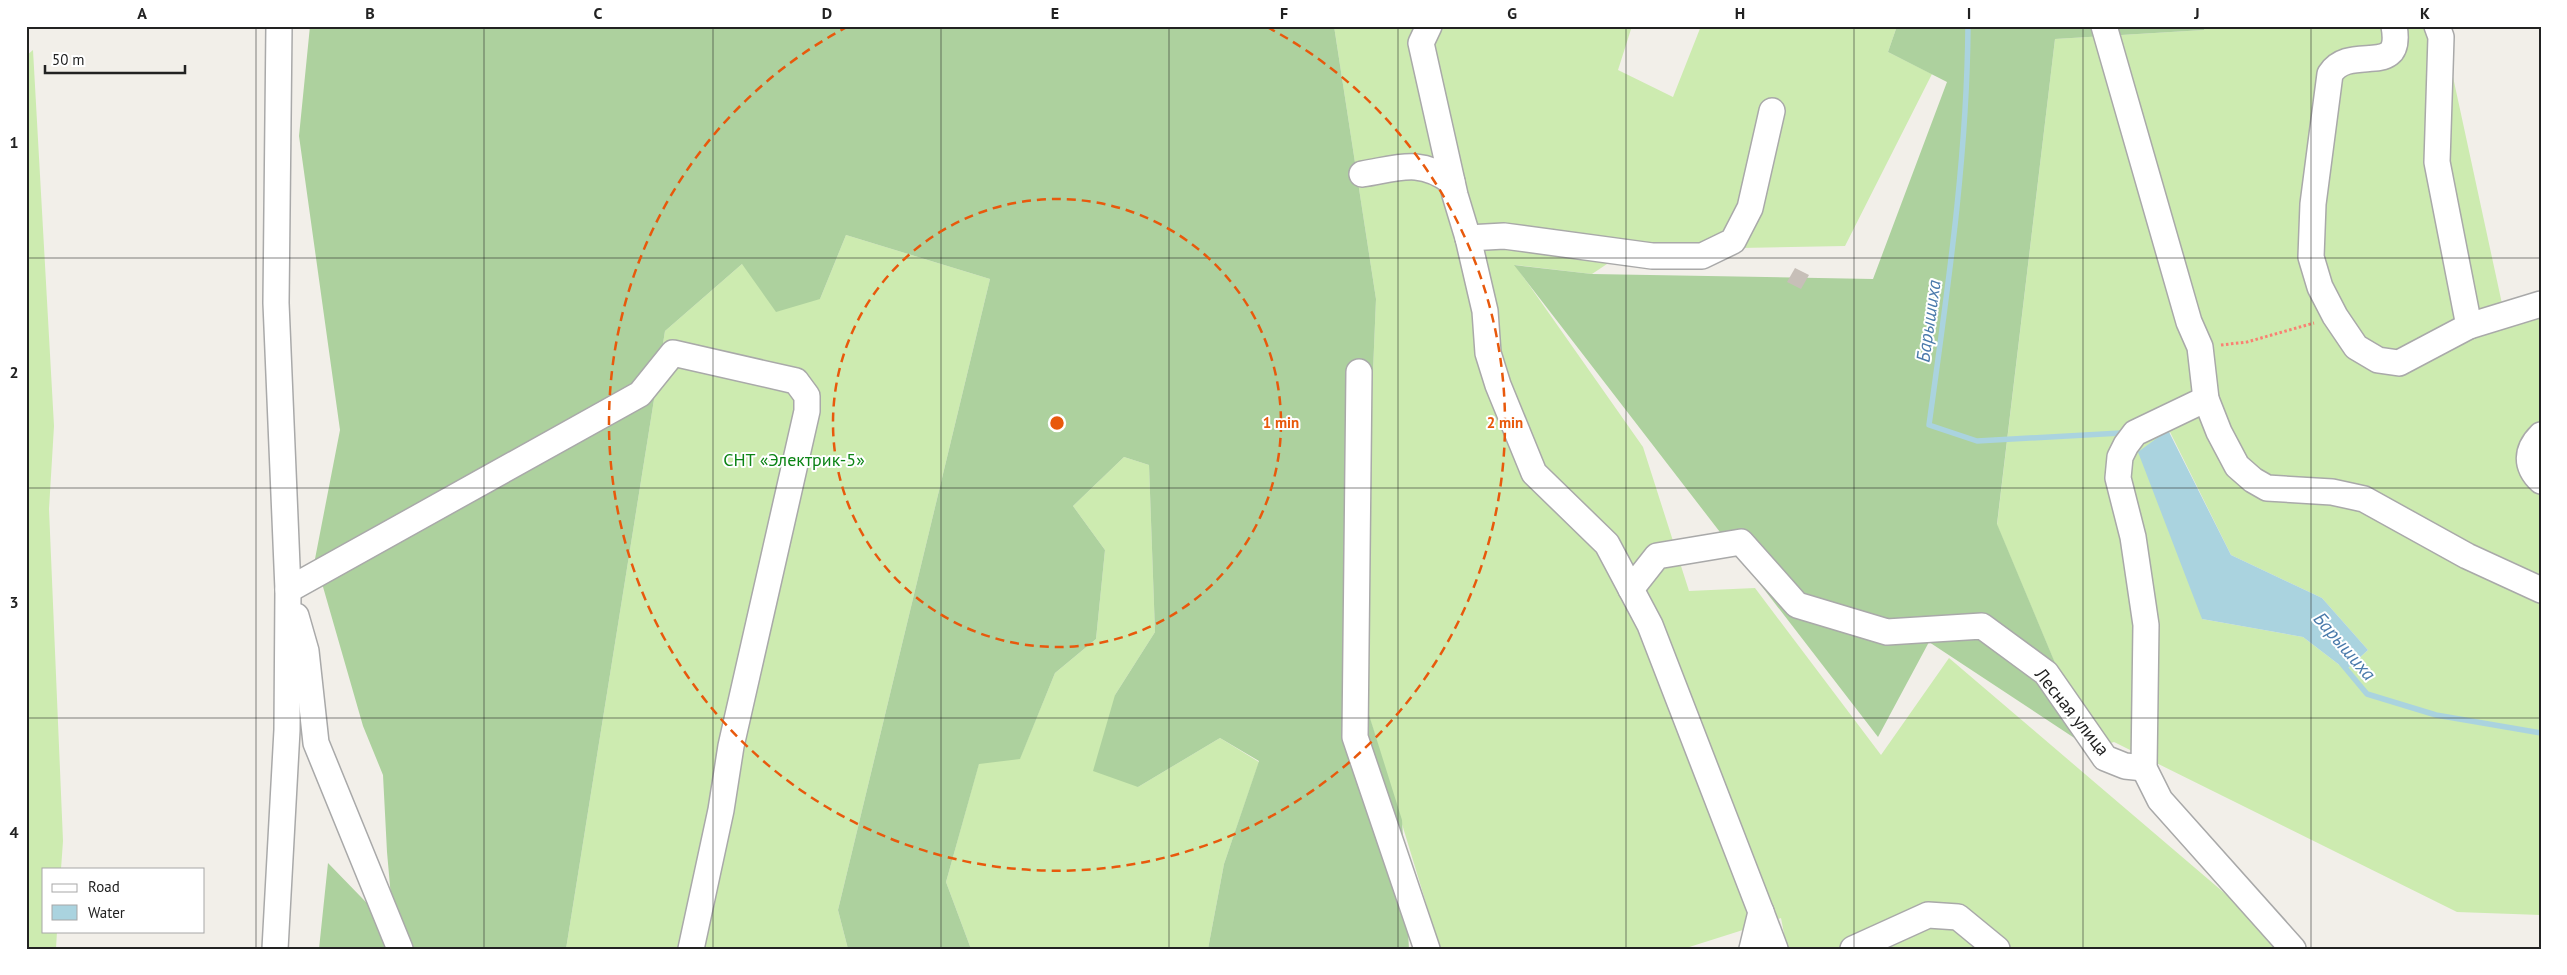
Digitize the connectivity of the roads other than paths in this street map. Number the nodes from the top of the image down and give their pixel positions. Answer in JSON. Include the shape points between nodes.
{"nodes":[{"id":1,"x":279,"y":26,"type":"edge"},
{"id":2,"x":2104,"y":26,"type":"edge"},
{"id":3,"x":2394,"y":26,"type":"edge"},
{"id":4,"x":2437,"y":26,"type":"edge"},
{"id":5,"x":1424,"y":32,"type":"edge"},
{"id":6,"x":1772,"y":111,"type":"dead end"},
{"id":7,"x":1362,"y":174,"type":"dead end"},
{"id":8,"x":1452,"y":182,"type":"junction"},
{"id":9,"x":1468,"y":238,"type":"junction"},
{"id":10,"x":2541,"y":304,"type":"edge"},
{"id":11,"x":2469,"y":326,"type":"junction"},
{"id":12,"x":1358,"y":372,"type":"dead end"},
{"id":13,"x":2206,"y":399,"type":"junction"},
{"id":14,"x":2541,"y":435,"type":"edge"},
{"id":15,"x":2541,"y":481,"type":"edge"},
{"id":16,"x":1631,"y":589,"type":"junction"},
{"id":17,"x":288,"y":590,"type":"junction"},
{"id":18,"x":2541,"y":590,"type":"edge"},
{"id":19,"x":2144,"y":768,"type":"junction"},
{"id":20,"x":1761,"y":912,"type":"junction"},
{"id":21,"x":275,"y":949,"type":"edge"},
{"id":22,"x":400,"y":949,"type":"edge"},
{"id":23,"x":691,"y":949,"type":"edge"},
{"id":24,"x":1427,"y":949,"type":"edge"},
{"id":25,"x":1752,"y":949,"type":"edge"},
{"id":26,"x":1775,"y":949,"type":"edge"},
{"id":27,"x":1853,"y":949,"type":"edge"},
{"id":28,"x":1997,"y":949,"type":"edge"},
{"id":29,"x":2293,"y":949,"type":"edge"}],
"edges":[{"from":1,"to":17,"type":"street","via":[[276,303]]},
{"from":2,"to":13,"type":"street","via":[[2189,322],[2200,347]]},
{"from":3,"to":11,"type":"street","via":[[2394,41],[2388,56],[2344,60],[2330,74],[2313,204],[2310,256],[2320,287],[2335,316],[2356,347],[2378,360],[2399,363]]},
{"from":4,"to":11,"type":"street","via":[[2441,37],[2436,162]]},
{"from":5,"to":8,"type":"street"},
{"from":6,"to":9,"type":"street","via":[[1750,208],[1733,241],[1702,256],[1652,256],[1504,236]]},
{"from":7,"to":8,"type":"street","via":[[1419,165]]},
{"from":8,"to":9,"type":"street"},
{"from":9,"to":16,"type":"street","via":[[1485,311],[1488,354],[1534,473],[1606,544]]},
{"from":10,"to":11,"type":"street"},
{"from":12,"to":24,"type":"street","via":[[1355,737]]},
{"from":13,"to":18,"type":"street","via":[[2237,466],[2252,480],[2267,488],[2332,492],[2364,498],[2467,556]]},
{"from":13,"to":19,"type":"street","via":[[2135,434],[2120,457],[2118,478],[2133,536],[2146,625]]},
{"from":14,"to":15,"type":"street","via":[[2530,451],[2528,463]]},
{"from":16,"to":19,"type":"street","name":"Лесная улица","via":[[1657,556],[1740,542],[1797,605],[1887,632],[1982,626],[2046,673],[2105,758],[2124,766]]},
{"from":16,"to":20,"type":"street","via":[[1650,625]]},
{"from":17,"to":21,"type":"street","via":[[287,730]]},
{"from":17,"to":22,"type":"street","via":[[306,651],[316,743]]},
{"from":17,"to":23,"type":"street","via":[[640,394],[673,353],[796,381],[807,396],[807,411],[732,746]]},
{"from":19,"to":29,"type":"street","via":[[2160,800]]},
{"from":20,"to":25,"type":"street"},
{"from":20,"to":26,"type":"street"},
{"from":27,"to":28,"type":"street","via":[[1928,915],[1958,917]]}]}
